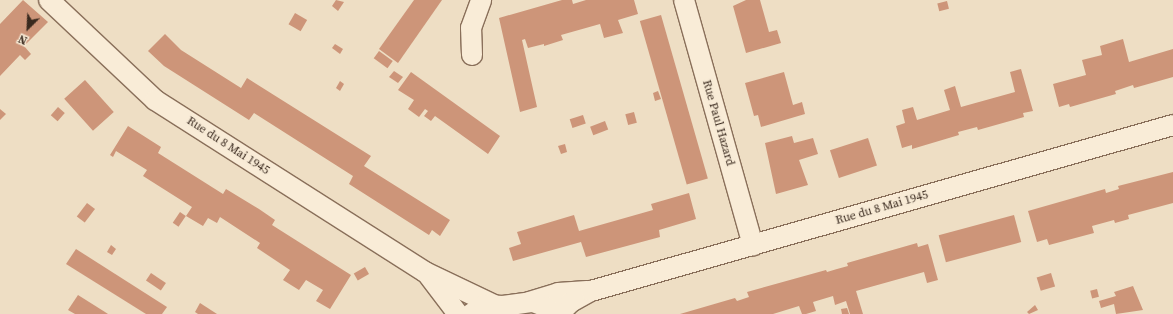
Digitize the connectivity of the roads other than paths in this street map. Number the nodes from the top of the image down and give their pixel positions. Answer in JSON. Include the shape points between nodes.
{"nodes":[{"id":1,"x":49,"y":0,"type":"edge"},
{"id":2,"x":481,"y":0,"type":"edge"},
{"id":3,"x":684,"y":0,"type":"edge"},
{"id":4,"x":472,"y":55,"type":"dead end"},
{"id":5,"x":1173,"y":125,"type":"edge"},
{"id":6,"x":753,"y":246,"type":"junction"},
{"id":7,"x":425,"y":272,"type":"junction"},
{"id":8,"x":591,"y":291,"type":"junction"},
{"id":9,"x":529,"y":302,"type":"junction"},
{"id":10,"x":496,"y":306,"type":"junction"},
{"id":11,"x":458,"y":314,"type":"edge"},
{"id":12,"x":471,"y":314,"type":"edge"},
{"id":13,"x":552,"y":314,"type":"edge"},
{"id":14,"x":559,"y":314,"type":"edge"}],
"edges":[{"from":1,"to":7,"type":"street","name":"Rue du 8 Mai 1945","via":[[155,100]]},
{"from":2,"to":4,"type":"street","via":[[471,28]]},
{"from":3,"to":6,"type":"street","name":"Rue Paul Hazard"},
{"from":5,"to":6,"type":"street","name":"Rue du 8 Mai 1945"},
{"from":6,"to":8,"type":"street","name":"Rue du 8 Mai 1945"},
{"from":7,"to":10,"type":"street","name":"Rue du 8 Mai 1945"},
{"from":7,"to":11,"type":"street","name":"Rue du 8 Mai 1945"},
{"from":8,"to":9,"type":"street","name":"Rue du 8 Mai 1945","via":[[558,293]]},
{"from":8,"to":14,"type":"street","name":"Rue du 8 Mai 1945","via":[[571,302]]},
{"from":9,"to":10,"type":"street","name":"Rue du 8 Mai 1945"},
{"from":9,"to":13,"type":"street","via":[[542,304]]},
{"from":10,"to":12,"type":"street","name":"Rue du 8 Mai 1945","via":[[484,305]]}]}
